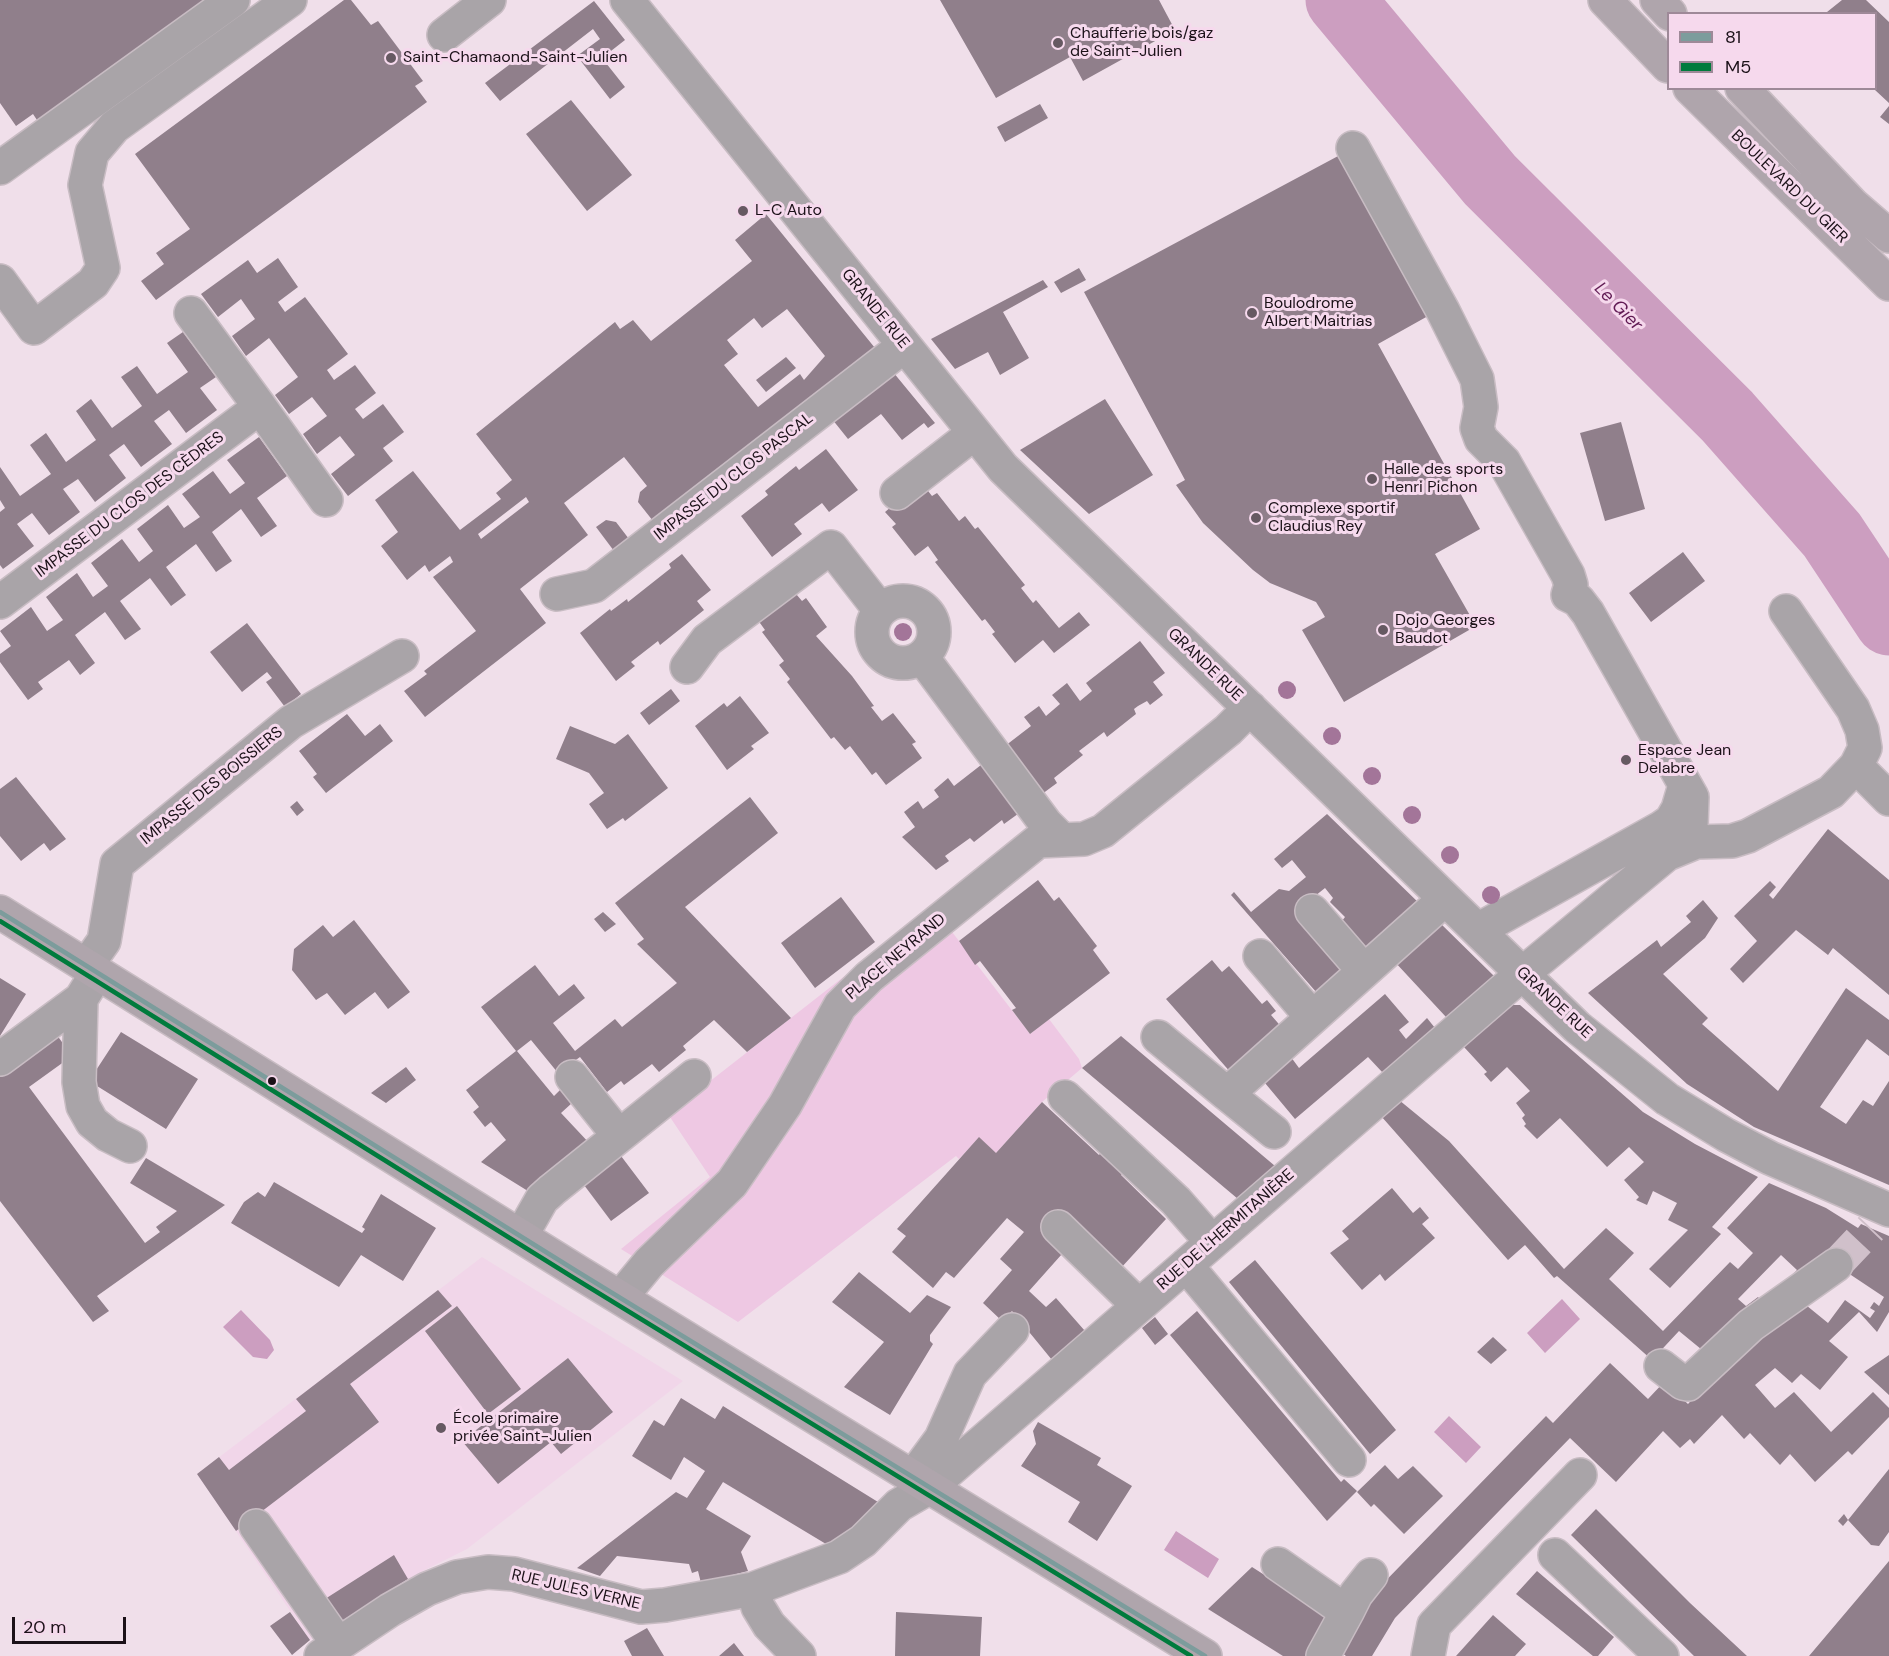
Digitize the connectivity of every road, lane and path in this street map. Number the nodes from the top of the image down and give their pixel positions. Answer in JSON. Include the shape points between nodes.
{"nodes":[{"id":1,"x":233,"y":0,"type":"edge"},
{"id":2,"x":290,"y":0,"type":"edge"},
{"id":3,"x":489,"y":0,"type":"edge"},
{"id":4,"x":627,"y":0,"type":"edge"},
{"id":5,"x":1605,"y":0,"type":"edge"},
{"id":6,"x":1657,"y":0,"type":"edge"},
{"id":7,"x":1668,"y":12,"type":"edge"},
{"id":8,"x":444,"y":35,"type":"dead end"},
{"id":9,"x":1667,"y":65,"type":"edge"},
{"id":10,"x":1692,"y":90,"type":"edge"},
{"id":11,"x":1744,"y":90,"type":"edge"},
{"id":12,"x":1353,"y":148,"type":"dead end"},
{"id":13,"x":0,"y":168,"type":"edge"},
{"id":14,"x":1889,"y":236,"type":"edge"},
{"id":15,"x":0,"y":280,"type":"edge"},
{"id":16,"x":1889,"y":284,"type":"edge"},
{"id":17,"x":191,"y":313,"type":"dead end"},
{"id":18,"x":904,"y":346,"type":"junction"},
{"id":19,"x":260,"y":407,"type":"junction"},
{"id":20,"x":974,"y":434,"type":"junction"},
{"id":21,"x":897,"y":493,"type":"dead end"},
{"id":22,"x":326,"y":500,"type":"dead end"},
{"id":23,"x":557,"y":594,"type":"dead end"},
{"id":24,"x":0,"y":602,"type":"edge"},
{"id":25,"x":880,"y":610,"type":"junction"},
{"id":26,"x":1786,"y":611,"type":"dead end"},
{"id":27,"x":402,"y":657,"type":"dead end"},
{"id":28,"x":922,"y":657,"type":"junction"},
{"id":29,"x":687,"y":667,"type":"dead end"},
{"id":30,"x":1250,"y":708,"type":"junction"},
{"id":31,"x":1856,"y":766,"type":"junction"},
{"id":32,"x":1684,"y":782,"type":"junction"},
{"id":33,"x":1889,"y":799,"type":"edge"},
{"id":34,"x":1062,"y":840,"type":"junction"},
{"id":35,"x":1667,"y":854,"type":"junction"},
{"id":36,"x":1444,"y":898,"type":"junction"},
{"id":37,"x":1312,"y":911,"type":"dead end"},
{"id":38,"x":0,"y":912,"type":"edge"},
{"id":39,"x":1478,"y":930,"type":"junction"},
{"id":40,"x":1260,"y":956,"type":"dead end"},
{"id":41,"x":1364,"y":970,"type":"junction"},
{"id":42,"x":1522,"y":974,"type":"junction"},
{"id":43,"x":88,"y":979,"type":"junction"},
{"id":44,"x":1312,"y":1017,"type":"junction"},
{"id":45,"x":1158,"y":1037,"type":"dead end"},
{"id":46,"x":0,"y":1059,"type":"edge"},
{"id":47,"x":694,"y":1076,"type":"dead end"},
{"id":48,"x":572,"y":1077,"type":"dead end"},
{"id":49,"x":1227,"y":1094,"type":"junction"},
{"id":50,"x":1065,"y":1097,"type":"dead end"},
{"id":51,"x":1274,"y":1132,"type":"dead end"},
{"id":52,"x":619,"y":1136,"type":"junction"},
{"id":53,"x":130,"y":1146,"type":"dead end"},
{"id":54,"x":1881,"y":1215,"type":"edge"},
{"id":55,"x":1058,"y":1227,"type":"dead end"},
{"id":56,"x":521,"y":1236,"type":"junction"},
{"id":57,"x":1212,"y":1242,"type":"junction"},
{"id":58,"x":1186,"y":1265,"type":"junction"},
{"id":59,"x":1836,"y":1265,"type":"tunnel mouth"},
{"id":60,"x":621,"y":1297,"type":"junction"},
{"id":61,"x":1139,"y":1306,"type":"junction"},
{"id":62,"x":1012,"y":1330,"type":"dead end"},
{"id":63,"x":1661,"y":1366,"type":"dead end"},
{"id":64,"x":1349,"y":1460,"type":"dead end"},
{"id":65,"x":1581,"y":1475,"type":"dead end"},
{"id":66,"x":922,"y":1482,"type":"junction"},
{"id":67,"x":256,"y":1526,"type":"dead end"},
{"id":68,"x":1555,"y":1556,"type":"dead end"},
{"id":69,"x":1278,"y":1564,"type":"dead end"},
{"id":70,"x":1371,"y":1575,"type":"dead end"},
{"id":71,"x":753,"y":1589,"type":"junction"},
{"id":72,"x":1347,"y":1612,"type":"junction"},
{"id":73,"x":329,"y":1650,"type":"edge"},
{"id":74,"x":799,"y":1656,"type":"edge"},
{"id":75,"x":1205,"y":1656,"type":"edge"},
{"id":76,"x":1323,"y":1656,"type":"edge"},
{"id":77,"x":1428,"y":1656,"type":"edge"},
{"id":78,"x":1662,"y":1656,"type":"edge"}],
"edges":[{"from":1,"to":13,"type":"street"},
{"from":2,"to":15,"type":"street","via":[[114,127],[92,153],[85,185],[103,268],[93,283],[34,328]]},
{"from":3,"to":8,"type":"street"},
{"from":4,"to":18,"type":"street","name":"GRANDE RUE"},
{"from":5,"to":9,"type":"main road"},
{"from":6,"to":7,"type":"main road"},
{"from":10,"to":16,"type":"main road","name":"BOULEVARD DU GIER"},
{"from":11,"to":14,"type":"main road","name":"BOULEVARD DU GIER","via":[[1853,205]]},
{"from":12,"to":32,"type":"street","via":[[1477,379],[1481,407],[1477,428],[1481,439],[1504,462],[1568,575],[1568,596],[1578,600],[1588,613]]},
{"from":17,"to":19,"type":"street"},
{"from":18,"to":20,"type":"street","name":"GRANDE RUE"},
{"from":18,"to":23,"type":"street","name":"IMPASSE DU CLOS PASCAL","via":[[594,585]]},
{"from":19,"to":22,"type":"street"},
{"from":19,"to":24,"type":"street","name":"IMPASSE DU CLOS DES CÈDRES"},
{"from":20,"to":21,"type":"street"},
{"from":20,"to":30,"type":"street","name":"GRANDE RUE","via":[[1003,468]]},
{"from":25,"to":28,"type":"street","via":[[872,639],[884,656],[903,663]]},
{"from":25,"to":28,"type":"street","via":[[909,601],[927,611],[934,640]]},
{"from":25,"to":29,"type":"street","via":[[831,547],[707,640]]},
{"from":26,"to":31,"type":"street","via":[[1853,709],[1865,748]]},
{"from":27,"to":43,"type":"street","name":"IMPASSE DES BOISSIERS","via":[[291,722],[117,864],[104,941]]},
{"from":28,"to":34,"type":"street"},
{"from":30,"to":34,"type":"street","name":"PLACE NEYRAND","via":[[1102,831],[1084,839]]},
{"from":30,"to":36,"type":"street","name":"GRANDE RUE"},
{"from":31,"to":33,"type":"street"},
{"from":31,"to":35,"type":"street","via":[[1831,792],[1748,836],[1732,841],[1696,842]]},
{"from":32,"to":35,"type":"street","via":[[1692,797],[1691,825]]},
{"from":32,"to":39,"type":"street","via":[[1682,798],[1671,821]]},
{"from":34,"to":60,"type":"street","name":"PLACE NEYRAND","via":[[1038,841],[869,977],[840,1006],[785,1105],[732,1183],[649,1263]]},
{"from":35,"to":42,"type":"street","name":"RUE DE L'HERMITANIÈRE"},
{"from":36,"to":39,"type":"street","name":"GRANDE RUE"},
{"from":36,"to":41,"type":"street"},
{"from":37,"to":41,"type":"street"},
{"from":38,"to":43,"type":"main road"},
{"from":39,"to":42,"type":"street","name":"GRANDE RUE"},
{"from":40,"to":44,"type":"street"},
{"from":41,"to":44,"type":"street"},
{"from":42,"to":54,"type":"street","name":"GRANDE RUE","via":[[1577,1027],[1667,1099]]},
{"from":42,"to":57,"type":"street","name":"RUE DE L'HERMITANIÈRE"},
{"from":43,"to":46,"type":"street"},
{"from":43,"to":53,"type":"street","via":[[79,1082],[83,1106],[108,1135]]},
{"from":43,"to":56,"type":"main road"},
{"from":44,"to":49,"type":"street"},
{"from":45,"to":49,"type":"street"},
{"from":47,"to":52,"type":"street"},
{"from":48,"to":52,"type":"street"},
{"from":49,"to":51,"type":"street"},
{"from":50,"to":57,"type":"street","via":[[1176,1201]]},
{"from":52,"to":56,"type":"street","via":[[542,1199]]},
{"from":55,"to":61,"type":"street"},
{"from":56,"to":60,"type":"main road"},
{"from":57,"to":58,"type":"street","name":"RUE DE L'HERMITANIÈRE"},
{"from":58,"to":61,"type":"street","name":"RUE DE L'HERMITANIÈRE"},
{"from":58,"to":64,"type":"street"},
{"from":59,"to":63,"type":"street","via":[[1751,1325],[1688,1384]]},
{"from":60,"to":66,"type":"main road"},
{"from":61,"to":66,"type":"street","name":"RUE DE L'HERMITANIÈRE"},
{"from":62,"to":66,"type":"street","via":[[970,1374]]},
{"from":65,"to":77,"type":"street","via":[[1434,1625]]},
{"from":66,"to":71,"type":"street","name":"RUE JULES VERNE","via":[[863,1541],[839,1557]]},
{"from":66,"to":75,"type":"main road"},
{"from":67,"to":73,"type":"street"},
{"from":68,"to":78,"type":"street"},
{"from":69,"to":72,"type":"street"},
{"from":70,"to":72,"type":"street"},
{"from":71,"to":73,"type":"street","name":"RUE JULES VERNE","via":[[641,1607],[514,1574],[488,1572],[457,1577],[427,1589]]},
{"from":71,"to":74,"type":"street","via":[[758,1608],[769,1625]]},
{"from":72,"to":76,"type":"street"}]}
